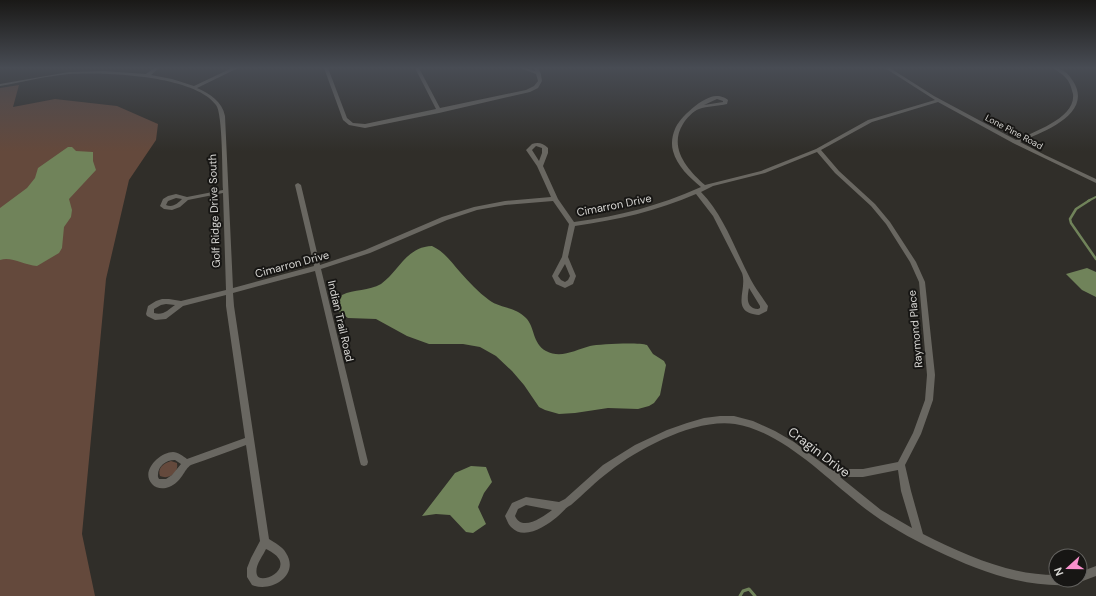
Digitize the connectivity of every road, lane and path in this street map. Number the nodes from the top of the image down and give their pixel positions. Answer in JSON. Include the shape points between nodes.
{"nodes":[{"id":1,"x":209,"y":96,"type":"edge"},
{"id":2,"x":336,"y":96,"type":"edge"},
{"id":3,"x":431,"y":96,"type":"edge"},
{"id":4,"x":507,"y":96,"type":"edge"},
{"id":5,"x":929,"y":96,"type":"edge"},
{"id":6,"x":1075,"y":96,"type":"edge"},
{"id":7,"x":938,"y":101,"type":"junction"},
{"id":8,"x":696,"y":108,"type":"junction"},
{"id":9,"x":439,"y":111,"type":"junction"},
{"id":10,"x":1015,"y":142,"type":"junction"},
{"id":11,"x":818,"y":150,"type":"junction"},
{"id":12,"x":540,"y":166,"type":"dead end"},
{"id":13,"x":1096,"y":181,"type":"edge"},
{"id":14,"x":298,"y":185,"type":"dead end"},
{"id":15,"x":704,"y":187,"type":"junction"},
{"id":16,"x":225,"y":191,"type":"junction"},
{"id":17,"x":697,"y":191,"type":"junction"},
{"id":18,"x":186,"y":199,"type":"dead end"},
{"id":19,"x":555,"y":199,"type":"junction"},
{"id":20,"x":572,"y":224,"type":"junction"},
{"id":21,"x":565,"y":257,"type":"dead end"},
{"id":22,"x":317,"y":267,"type":"junction"},
{"id":23,"x":747,"y":279,"type":"dead end"},
{"id":24,"x":229,"y":291,"type":"junction"},
{"id":25,"x":181,"y":304,"type":"dead end"},
{"id":26,"x":250,"y":440,"type":"junction"},
{"id":27,"x":364,"y":462,"type":"dead end"},
{"id":28,"x":186,"y":463,"type":"dead end"},
{"id":29,"x":901,"y":465,"type":"junction"},
{"id":30,"x":827,"y":473,"type":"junction"},
{"id":31,"x":560,"y":507,"type":"junction"},
{"id":32,"x":919,"y":536,"type":"junction"},
{"id":33,"x":265,"y":542,"type":"dead end"},
{"id":34,"x":1048,"y":580,"type":"edge"}],
"edges":[{"from":1,"to":16,"type":"street","name":"Golf Ridge Drive South","via":[[222,111]]},
{"from":2,"to":9,"type":"street","via":[[344,116],[351,124],[360,126]]},
{"from":3,"to":9,"type":"street"},
{"from":4,"to":9,"type":"street"},
{"from":5,"to":7,"type":"street","name":"Lone Pine Road"},
{"from":6,"to":10,"type":"street","via":[[1071,110],[1056,123]]},
{"from":7,"to":10,"type":"street","name":"Lone Pine Road"},
{"from":7,"to":11,"type":"street","name":"Cimarron Drive","via":[[870,122]]},
{"from":8,"to":8,"type":"street","via":[[714,97],[726,100],[725,103]]},
{"from":8,"to":15,"type":"street","via":[[679,123],[675,146],[678,159],[685,170]]},
{"from":10,"to":13,"type":"street","name":"Lone Pine Road"},
{"from":11,"to":15,"type":"street","name":"Cimarron Drive","via":[[767,171]]},
{"from":11,"to":29,"type":"street","name":"Raymond Place","via":[[888,223],[913,262],[922,282],[931,370],[929,400],[917,434]]},
{"from":12,"to":19,"type":"street"},
{"from":14,"to":22,"type":"street","name":"Indian Trail Road"},
{"from":15,"to":17,"type":"street","name":"Cimarron Drive"},
{"from":16,"to":18,"type":"street"},
{"from":16,"to":24,"type":"street","name":"Golf Ridge Drive South"},
{"from":17,"to":20,"type":"street","name":"Cimarron Drive","via":[[643,211]]},
{"from":17,"to":23,"type":"street","via":[[709,206],[732,246]]},
{"from":19,"to":20,"type":"street","name":"Cimarron Drive"},
{"from":19,"to":22,"type":"street","name":"Cimarron Drive","via":[[476,208],[370,251]]},
{"from":20,"to":21,"type":"street"},
{"from":22,"to":24,"type":"street","name":"Cimarron Drive"},
{"from":22,"to":27,"type":"street","name":"Indian Trail Road"},
{"from":24,"to":25,"type":"street","name":"Cimarron Drive"},
{"from":24,"to":26,"type":"street","name":"Golf Ridge Drive South"},
{"from":26,"to":28,"type":"street"},
{"from":26,"to":33,"type":"street","name":"Golf Ridge Drive South"},
{"from":29,"to":30,"type":"street","via":[[863,473]]},
{"from":29,"to":32,"type":"street"},
{"from":30,"to":31,"type":"street","name":"Cragin Drive","via":[[769,432],[734,420],[714,420],[678,430],[626,456],[602,471]]},
{"from":30,"to":32,"type":"street","name":"Cragin Drive","via":[[879,514]]},
{"from":31,"to":31,"type":"street","name":"Cragin Drive","via":[[556,513],[527,529],[514,525],[510,516],[514,506],[526,501]]},
{"from":32,"to":34,"type":"street","name":"Cragin Drive","via":[[999,572],[1028,579]]}]}
